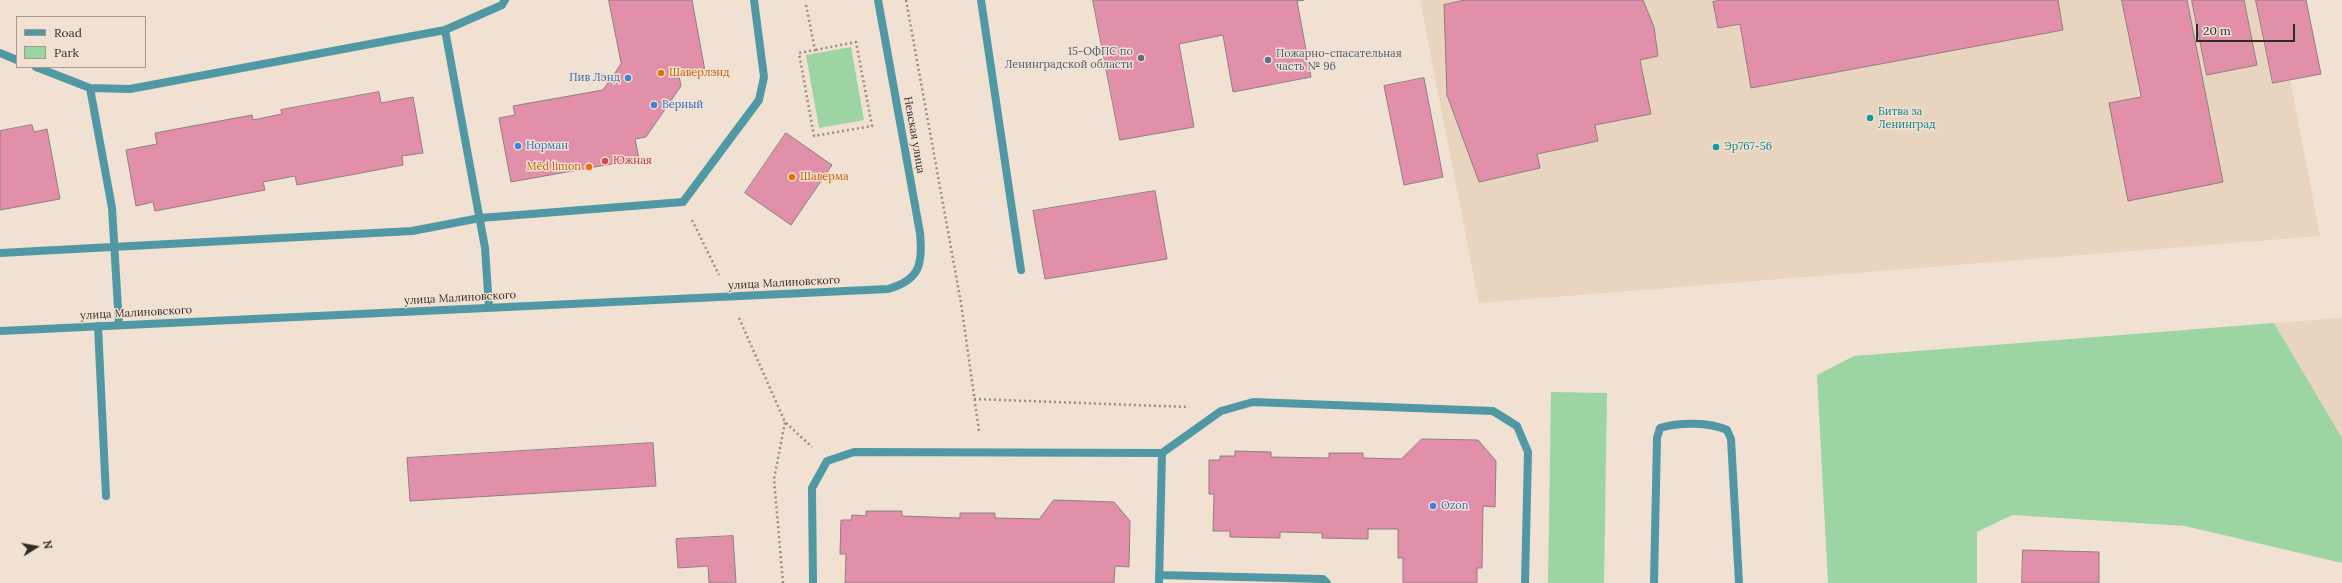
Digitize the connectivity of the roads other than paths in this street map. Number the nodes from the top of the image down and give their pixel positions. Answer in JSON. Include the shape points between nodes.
{"nodes":[{"id":1,"x":505,"y":0,"type":"edge"},
{"id":2,"x":754,"y":0,"type":"edge"},
{"id":3,"x":878,"y":0,"type":"edge"},
{"id":4,"x":981,"y":0,"type":"edge"},
{"id":5,"x":445,"y":30,"type":"junction"},
{"id":6,"x":0,"y":53,"type":"edge"},
{"id":7,"x":16,"y":60,"type":"edge"},
{"id":8,"x":39,"y":68,"type":"edge"},
{"id":9,"x":90,"y":88,"type":"junction"},
{"id":10,"x":480,"y":218,"type":"junction"},
{"id":11,"x":115,"y":247,"type":"junction"},
{"id":12,"x":0,"y":253,"type":"edge"},
{"id":13,"x":1021,"y":270,"type":"dead end"},
{"id":14,"x":916,"y":273,"type":"joint"},
{"id":15,"x":489,"y":307,"type":"junction"},
{"id":16,"x":119,"y":325,"type":"junction"},
{"id":17,"x":98,"y":326,"type":"junction"},
{"id":18,"x":0,"y":331,"type":"edge"},
{"id":19,"x":1162,"y":453,"type":"junction"},
{"id":20,"x":106,"y":496,"type":"dead end"},
{"id":21,"x":1159,"y":579,"type":"edge"},
{"id":22,"x":813,"y":583,"type":"edge"},
{"id":23,"x":1327,"y":583,"type":"edge"},
{"id":24,"x":1525,"y":583,"type":"edge"},
{"id":25,"x":1654,"y":583,"type":"edge"},
{"id":26,"x":1739,"y":583,"type":"edge"}],
"edges":[{"from":1,"to":5,"type":"street","via":[[502,5]]},
{"from":2,"to":10,"type":"street","via":[[764,77],[759,100],[683,202]]},
{"from":3,"to":14,"type":"street","name":"Невская улица","via":[[920,233],[922,252]]},
{"from":4,"to":13,"type":"street"},
{"from":5,"to":9,"type":"street","via":[[130,89]]},
{"from":5,"to":10,"type":"street"},
{"from":6,"to":7,"type":"street"},
{"from":8,"to":9,"type":"street"},
{"from":9,"to":11,"type":"street","via":[[112,208]]},
{"from":10,"to":11,"type":"street","via":[[412,231]]},
{"from":10,"to":15,"type":"street"},
{"from":11,"to":12,"type":"street"},
{"from":11,"to":16,"type":"street"},
{"from":14,"to":15,"type":"street","name":"улица Малиновского","via":[[903,285],[888,289]]},
{"from":15,"to":16,"type":"street","name":"улица Малиновского"},
{"from":16,"to":17,"type":"street","name":"улица Малиновского"},
{"from":17,"to":18,"type":"street","name":"улица Малиновского"},
{"from":17,"to":20,"type":"street"},
{"from":19,"to":21,"type":"street"},
{"from":19,"to":22,"type":"street","via":[[854,452],[827,461],[812,488]]},
{"from":19,"to":24,"type":"street","via":[[1221,411],[1253,402],[1493,411],[1517,426],[1528,452]]},
{"from":21,"to":23,"type":"street","via":[[1323,579]]},
{"from":25,"to":26,"type":"street","via":[[1657,438],[1660,428],[1671,424],[1718,426],[1727,430],[1731,439]]}]}
